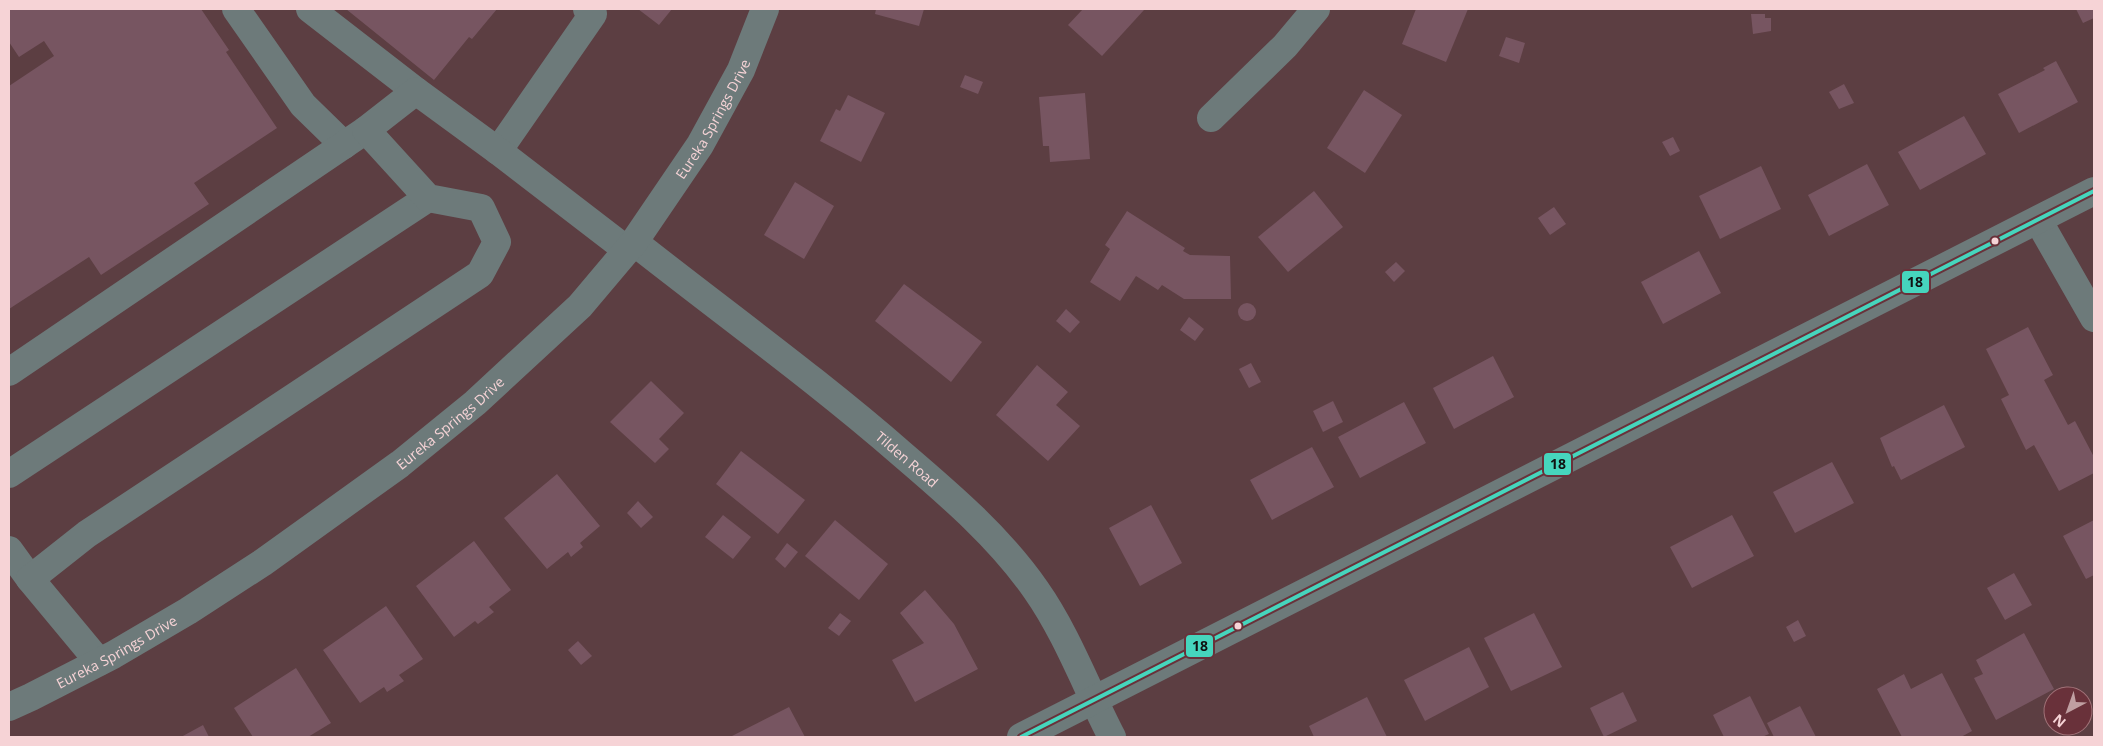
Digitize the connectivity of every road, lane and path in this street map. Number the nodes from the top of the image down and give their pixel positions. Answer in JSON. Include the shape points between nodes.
{"nodes":[{"id":1,"x":236,"y":9,"type":"edge"},
{"id":2,"x":310,"y":9,"type":"edge"},
{"id":3,"x":586,"y":9,"type":"edge"},
{"id":4,"x":765,"y":9,"type":"edge"},
{"id":5,"x":1316,"y":9,"type":"edge"},
{"id":6,"x":416,"y":91,"type":"junction"},
{"id":7,"x":1212,"y":118,"type":"dead end"},
{"id":8,"x":355,"y":137,"type":"junction"},
{"id":9,"x":498,"y":151,"type":"junction"},
{"id":10,"x":2094,"y":192,"type":"edge"},
{"id":11,"x":428,"y":198,"type":"junction"},
{"id":12,"x":2038,"y":220,"type":"junction"},
{"id":13,"x":630,"y":246,"type":"junction"},
{"id":14,"x":2094,"y":318,"type":"edge"},
{"id":15,"x":9,"y":372,"type":"edge"},
{"id":16,"x":9,"y":474,"type":"edge"},
{"id":17,"x":9,"y":550,"type":"edge"},
{"id":18,"x":30,"y":579,"type":"junction"},
{"id":19,"x":99,"y":662,"type":"junction"},
{"id":20,"x":1093,"y":701,"type":"junction"},
{"id":21,"x":9,"y":706,"type":"edge"},
{"id":22,"x":1022,"y":737,"type":"edge"},
{"id":23,"x":1112,"y":737,"type":"edge"}],
"edges":[{"from":1,"to":8,"type":"street","via":[[303,105]]},
{"from":2,"to":6,"type":"street","name":"Tilden Road"},
{"from":3,"to":9,"type":"street","via":[[593,14]]},
{"from":4,"to":13,"type":"street","name":"Eureka Springs Drive","via":[[741,70],[700,145]]},
{"from":5,"to":7,"type":"street","via":[[1285,46]]},
{"from":6,"to":8,"type":"street"},
{"from":6,"to":9,"type":"street","name":"Tilden Road"},
{"from":8,"to":11,"type":"street"},
{"from":8,"to":15,"type":"street"},
{"from":9,"to":13,"type":"street","name":"Tilden Road"},
{"from":10,"to":12,"type":"street"},
{"from":11,"to":16,"type":"street"},
{"from":11,"to":18,"type":"street","via":[[481,208],[497,242],[480,274],[87,534]]},
{"from":12,"to":14,"type":"street"},
{"from":12,"to":20,"type":"street"},
{"from":13,"to":19,"type":"street","name":"Eureka Springs Drive","via":[[580,306],[475,404],[400,464],[262,563],[188,611]]},
{"from":13,"to":20,"type":"street","name":"Tilden Road","via":[[859,417],[938,485],[1000,545],[1036,590]]},
{"from":17,"to":18,"type":"street"},
{"from":18,"to":19,"type":"street"},
{"from":19,"to":21,"type":"street","name":"Eureka Springs Drive"},
{"from":20,"to":22,"type":"street"},
{"from":20,"to":23,"type":"street","name":"Tilden Road"}]}
